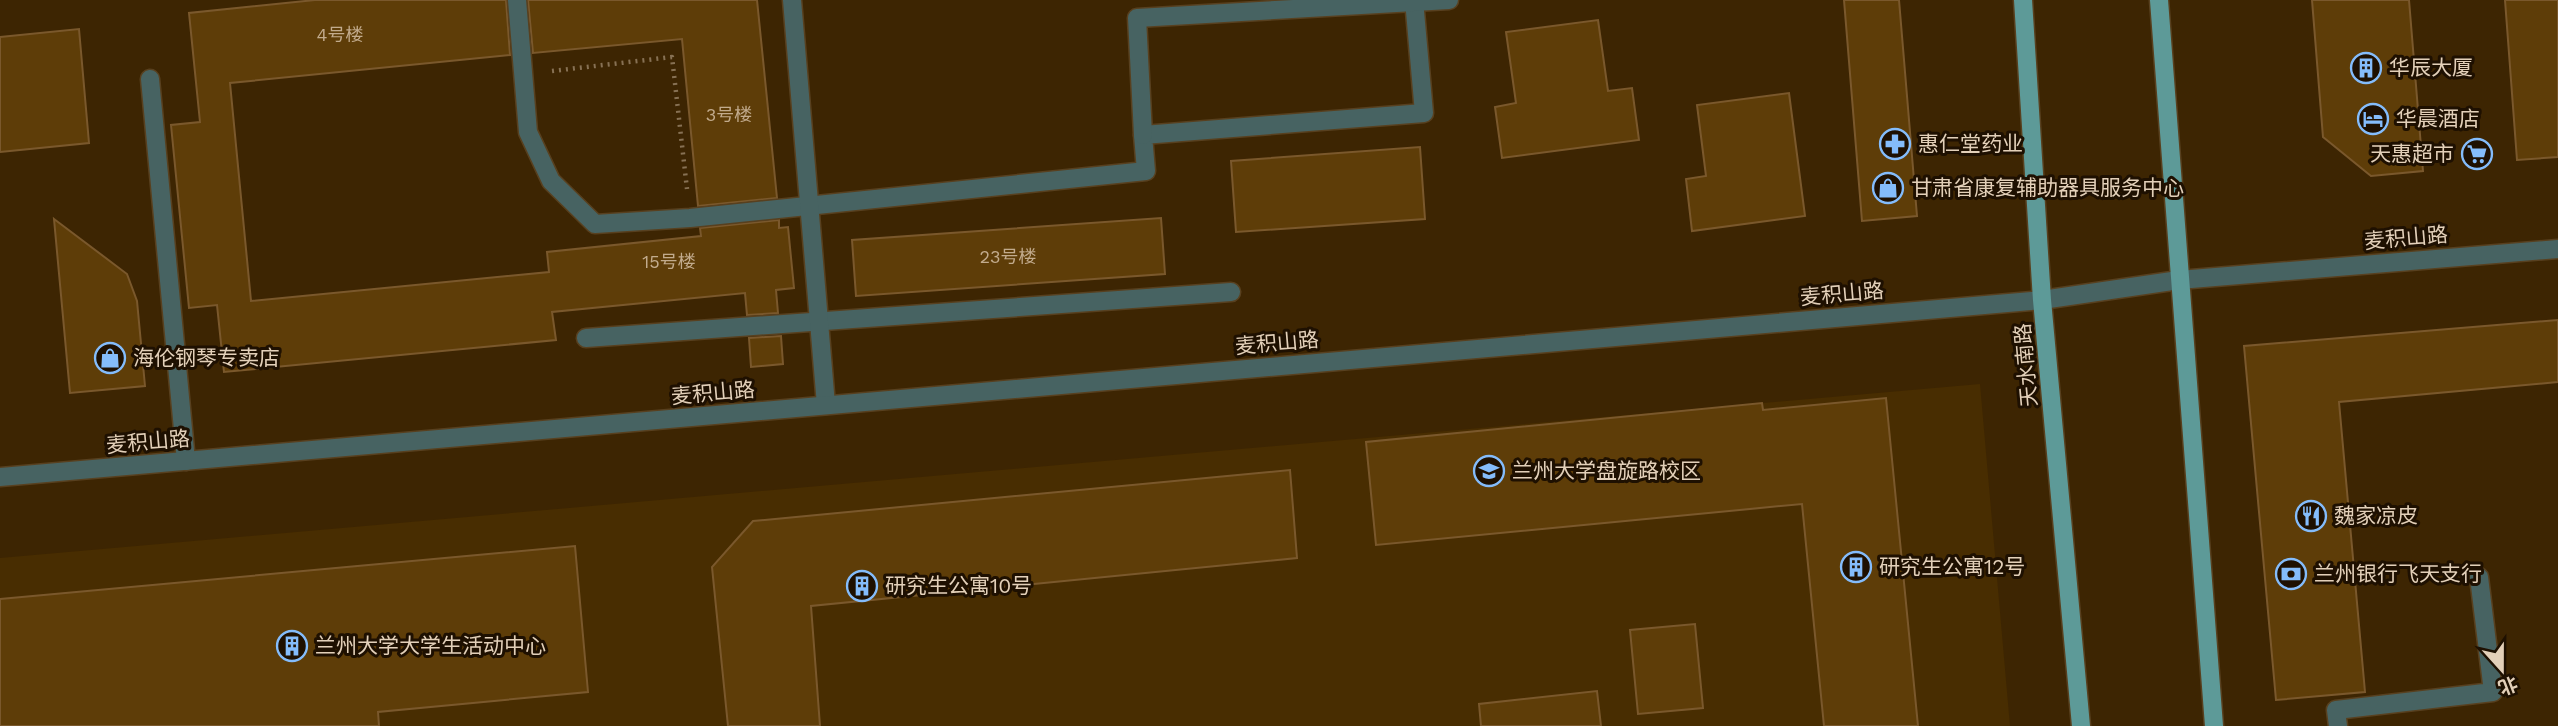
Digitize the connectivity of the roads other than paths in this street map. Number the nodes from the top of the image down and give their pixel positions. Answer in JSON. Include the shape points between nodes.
{"nodes":[{"id":1,"x":517,"y":0,"type":"edge"},
{"id":2,"x":792,"y":0,"type":"edge"},
{"id":3,"x":1449,"y":0,"type":"edge"},
{"id":4,"x":2023,"y":0,"type":"edge"},
{"id":5,"x":2159,"y":0,"type":"edge"},
{"id":6,"x":1414,"y":2,"type":"edge"},
{"id":7,"x":150,"y":79,"type":"dead end"},
{"id":8,"x":1143,"y":135,"type":"junction"},
{"id":9,"x":809,"y":206,"type":"junction"},
{"id":10,"x":2558,"y":249,"type":"edge"},
{"id":11,"x":2179,"y":279,"type":"junction"},
{"id":12,"x":1231,"y":292,"type":"dead end"},
{"id":13,"x":2042,"y":300,"type":"junction"},
{"id":14,"x":819,"y":319,"type":"junction"},
{"id":15,"x":586,"y":338,"type":"dead end"},
{"id":16,"x":826,"y":405,"type":"junction"},
{"id":17,"x":186,"y":461,"type":"junction"},
{"id":18,"x":0,"y":477,"type":"edge"},
{"id":19,"x":2479,"y":577,"type":"dead end"},
{"id":20,"x":2081,"y":726,"type":"edge"},
{"id":21,"x":2214,"y":726,"type":"edge"},
{"id":22,"x":2338,"y":726,"type":"edge"}],
"edges":[{"from":1,"to":9,"type":"street","via":[[528,132],[551,181],[595,223]]},
{"from":2,"to":9,"type":"street"},
{"from":3,"to":6,"type":"street"},
{"from":4,"to":13,"type":"main road","name":"天水南路"},
{"from":5,"to":11,"type":"main road"},
{"from":6,"to":8,"type":"street","via":[[1424,113]]},
{"from":6,"to":8,"type":"street","via":[[1137,18]]},
{"from":7,"to":17,"type":"street"},
{"from":8,"to":9,"type":"street","via":[[1146,171]]},
{"from":9,"to":14,"type":"street"},
{"from":10,"to":11,"type":"street","name":"麦积山路"},
{"from":11,"to":13,"type":"street","name":"麦积山路"},
{"from":11,"to":21,"type":"main road"},
{"from":12,"to":14,"type":"street"},
{"from":13,"to":16,"type":"street","name":"麦积山路"},
{"from":13,"to":20,"type":"main road","name":"天水南路"},
{"from":14,"to":15,"type":"street"},
{"from":14,"to":16,"type":"street"},
{"from":16,"to":17,"type":"street","name":"麦积山路"},
{"from":17,"to":18,"type":"street","name":"麦积山路"},
{"from":19,"to":22,"type":"street","via":[[2493,692],[2336,710]]}]}
